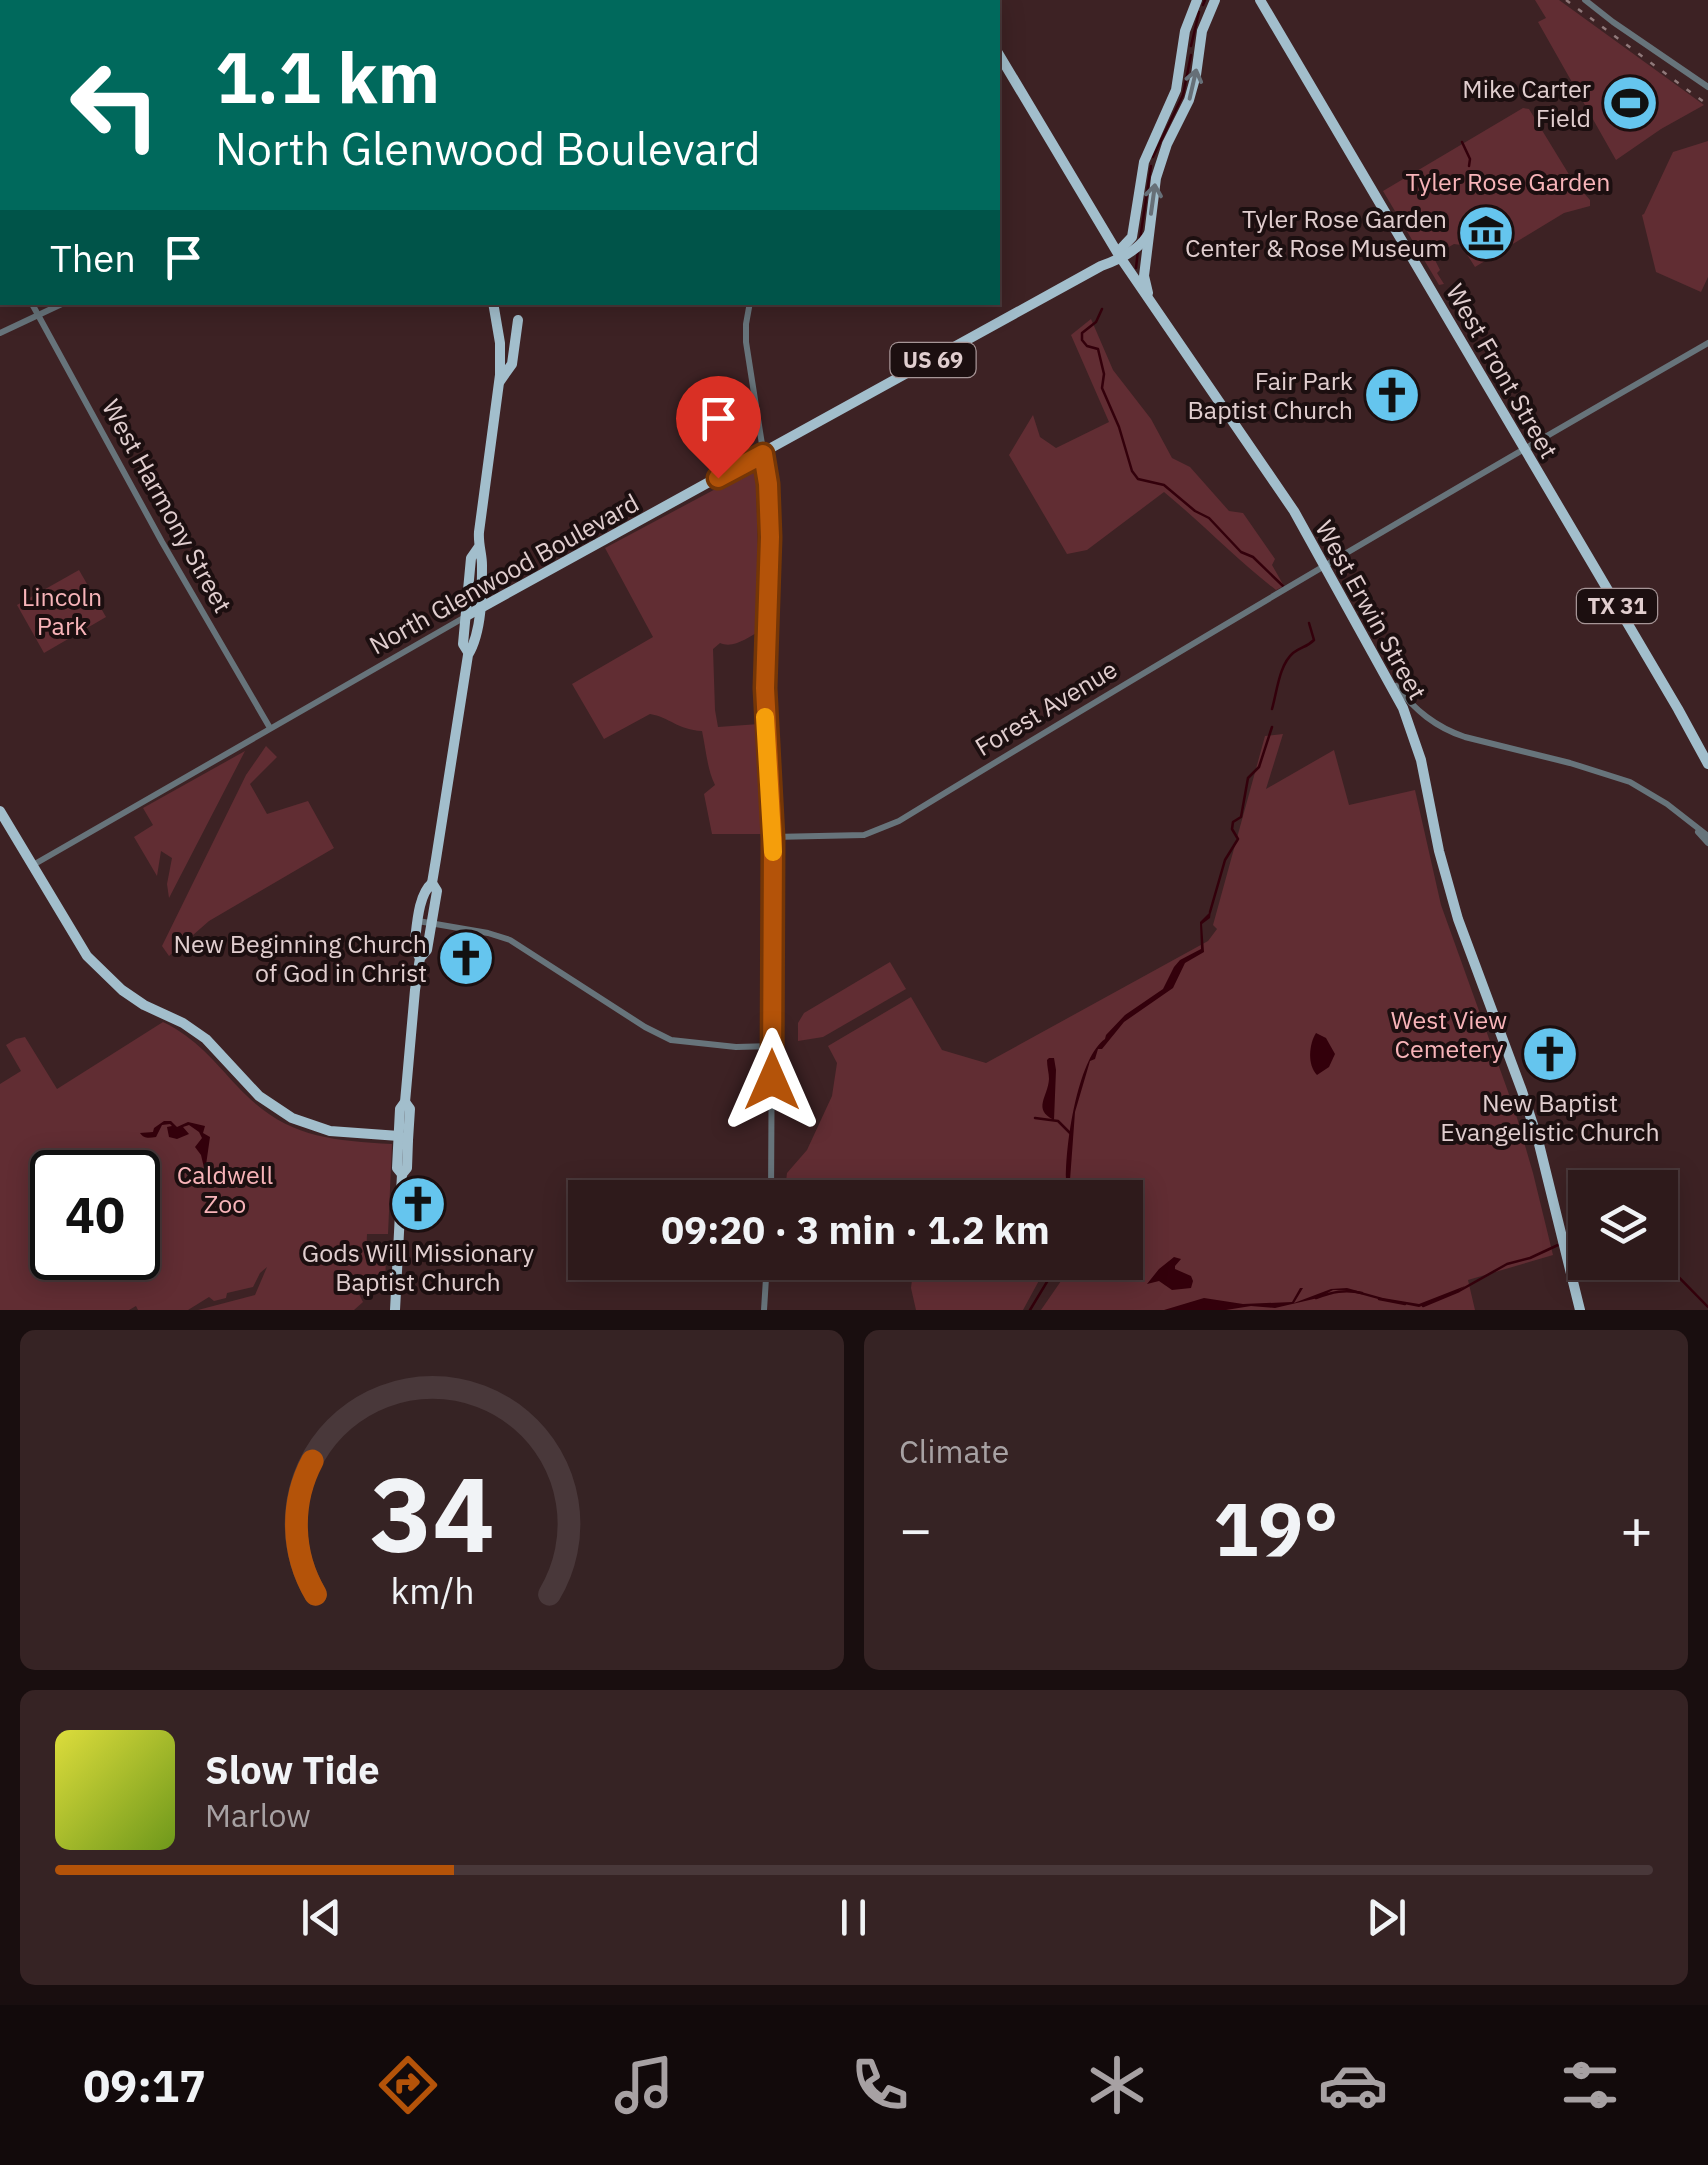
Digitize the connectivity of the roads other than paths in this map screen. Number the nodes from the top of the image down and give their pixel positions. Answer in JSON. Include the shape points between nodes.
{"nodes":[{"id":1,"x":1197,"y":0,"type":"edge"},
{"id":2,"x":1215,"y":0,"type":"edge"},
{"id":3,"x":1260,"y":0,"type":"edge"},
{"id":4,"x":1585,"y":0,"type":"edge"},
{"id":5,"x":1000,"y":57,"type":"edge"},
{"id":6,"x":1708,"y":87,"type":"edge"},
{"id":7,"x":1144,"y":159,"type":"junction"},
{"id":8,"x":1159,"y":164,"type":"junction"},
{"id":9,"x":1149,"y":234,"type":"junction"},
{"id":10,"x":1108,"y":237,"type":"junction"},
{"id":11,"x":1129,"y":243,"type":"junction"},
{"id":12,"x":1119,"y":255,"type":"junction"},
{"id":13,"x":1152,"y":303,"type":"junction"},
{"id":14,"x":33,"y":305,"type":"edge"},
{"id":15,"x":60,"y":305,"type":"edge"},
{"id":16,"x":490,"y":305,"type":"edge"},
{"id":17,"x":750,"y":305,"type":"edge"},
{"id":18,"x":38,"y":315,"type":"junction"},
{"id":19,"x":518,"y":320,"type":"dead end"},
{"id":20,"x":0,"y":333,"type":"edge"},
{"id":21,"x":1708,"y":343,"type":"edge"},
{"id":22,"x":500,"y":382,"type":"junction"},
{"id":23,"x":1524,"y":450,"type":"junction"},
{"id":24,"x":763,"y":454,"type":"junction"},
{"id":25,"x":478,"y":548,"type":"junction"},
{"id":26,"x":1326,"y":566,"type":"junction"},
{"id":27,"x":479,"y":609,"type":"junction"},
{"id":28,"x":466,"y":616,"type":"junction"},
{"id":29,"x":468,"y":652,"type":"junction"},
{"id":30,"x":1387,"y":675,"type":"junction"},
{"id":31,"x":1430,"y":721,"type":"junction"},
{"id":32,"x":1410,"y":723,"type":"junction"},
{"id":33,"x":270,"y":728,"type":"junction"},
{"id":34,"x":1708,"y":764,"type":"edge"},
{"id":35,"x":0,"y":811,"type":"edge"},
{"id":36,"x":773,"y":838,"type":"junction"},
{"id":37,"x":1708,"y":840,"type":"edge"},
{"id":38,"x":32,"y":865,"type":"junction"},
{"id":39,"x":432,"y":883,"type":"junction"},
{"id":40,"x":418,"y":921,"type":"junction"},
{"id":41,"x":431,"y":924,"type":"junction"},
{"id":42,"x":420,"y":958,"type":"junction"},
{"id":43,"x":772,"y":1046,"type":"junction"},
{"id":44,"x":404,"y":1138,"type":"junction"},
{"id":45,"x":771,"y":1180,"type":"edge"},
{"id":46,"x":766,"y":1280,"type":"edge"},
{"id":47,"x":396,"y":1310,"type":"edge"},
{"id":48,"x":764,"y":1310,"type":"edge"},
{"id":49,"x":1580,"y":1310,"type":"edge"}],
"edges":[{"from":1,"to":7,"type":"main road","via":[[1176,90]]},
{"from":8,"to":2,"type":"main road","one_way":true,"via":[[1189,100]]},
{"from":3,"to":23,"type":"main road","name":"West Front Street","number":"TX 31"},
{"from":4,"to":6,"type":"street"},
{"from":5,"to":10,"type":"main road","name":"West Erwin Street"},
{"from":7,"to":8,"type":"main road"},
{"from":7,"to":11,"type":"main road"},
{"from":9,"to":8,"type":"main road","one_way":true},
{"from":9,"to":12,"type":"main road","number":"US 69"},
{"from":9,"to":13,"type":"main road","via":[[1144,276]]},
{"from":10,"to":11,"type":"main road"},
{"from":10,"to":12,"type":"main road","name":"West Erwin Street"},
{"from":11,"to":12,"type":"main road","number":"US 69"},
{"from":12,"to":13,"type":"main road","name":"West Erwin Street"},
{"from":12,"to":24,"type":"main road","name":"North Glenwood Boulevard","number":"US 69"},
{"from":13,"to":26,"type":"main road","name":"West Erwin Street"},
{"from":14,"to":18,"type":"street","name":"West Harmony Street"},
{"from":15,"to":18,"type":"street"},
{"from":16,"to":22,"type":"main road"},
{"from":17,"to":24,"type":"street","via":[[745,333]]},
{"from":18,"to":20,"type":"street"},
{"from":18,"to":33,"type":"street","name":"West Harmony Street"},
{"from":19,"to":22,"type":"main road","via":[[512,364]]},
{"from":21,"to":23,"type":"street","name":"Forest Avenue"},
{"from":22,"to":25,"type":"main road"},
{"from":23,"to":26,"type":"street","name":"Forest Avenue"},
{"from":23,"to":34,"type":"main road","name":"West Front Street","number":"TX 31"},
{"from":24,"to":27,"type":"main road","name":"North Glenwood Boulevard","number":"US 69"},
{"from":24,"to":36,"type":"street"},
{"from":25,"to":27,"type":"main road"},
{"from":25,"to":28,"type":"main road","via":[[471,558]]},
{"from":26,"to":30,"type":"main road","name":"West Erwin Street"},
{"from":26,"to":36,"type":"street","name":"Forest Avenue","via":[[898,821],[864,835]]},
{"from":27,"to":28,"type":"main road","name":"North Glenwood Boulevard","number":"US 69"},
{"from":27,"to":29,"type":"main road","via":[[475,645]]},
{"from":28,"to":29,"type":"main road"},
{"from":28,"to":33,"type":"street","name":"North Glenwood Boulevard"},
{"from":29,"to":39,"type":"main road"},
{"from":30,"to":31,"type":"street"},
{"from":30,"to":32,"type":"main road","name":"West Erwin Street"},
{"from":31,"to":32,"type":"street"},
{"from":31,"to":37,"type":"street","via":[[1461,736],[1615,776],[1656,796]]},
{"from":32,"to":49,"type":"main road","name":"West Erwin Street","via":[[1450,891],[1532,1121]]},
{"from":33,"to":38,"type":"street","name":"North Glenwood Boulevard"},
{"from":35,"to":38,"type":"main road"},
{"from":36,"to":43,"type":"street"},
{"from":38,"to":44,"type":"main road","via":[[100,971],[134,999],[206,1038],[269,1104],[330,1131]]},
{"from":39,"to":40,"type":"main road"},
{"from":39,"to":41,"type":"main road","via":[[437,891]]},
{"from":40,"to":41,"type":"street"},
{"from":40,"to":42,"type":"main road","via":[[414,948]]},
{"from":41,"to":42,"type":"main road"},
{"from":41,"to":43,"type":"street","via":[[510,940],[671,1040]]},
{"from":42,"to":44,"type":"main road"},
{"from":43,"to":45,"type":"street"},
{"from":44,"to":47,"type":"main road"},
{"from":46,"to":48,"type":"street"}]}
